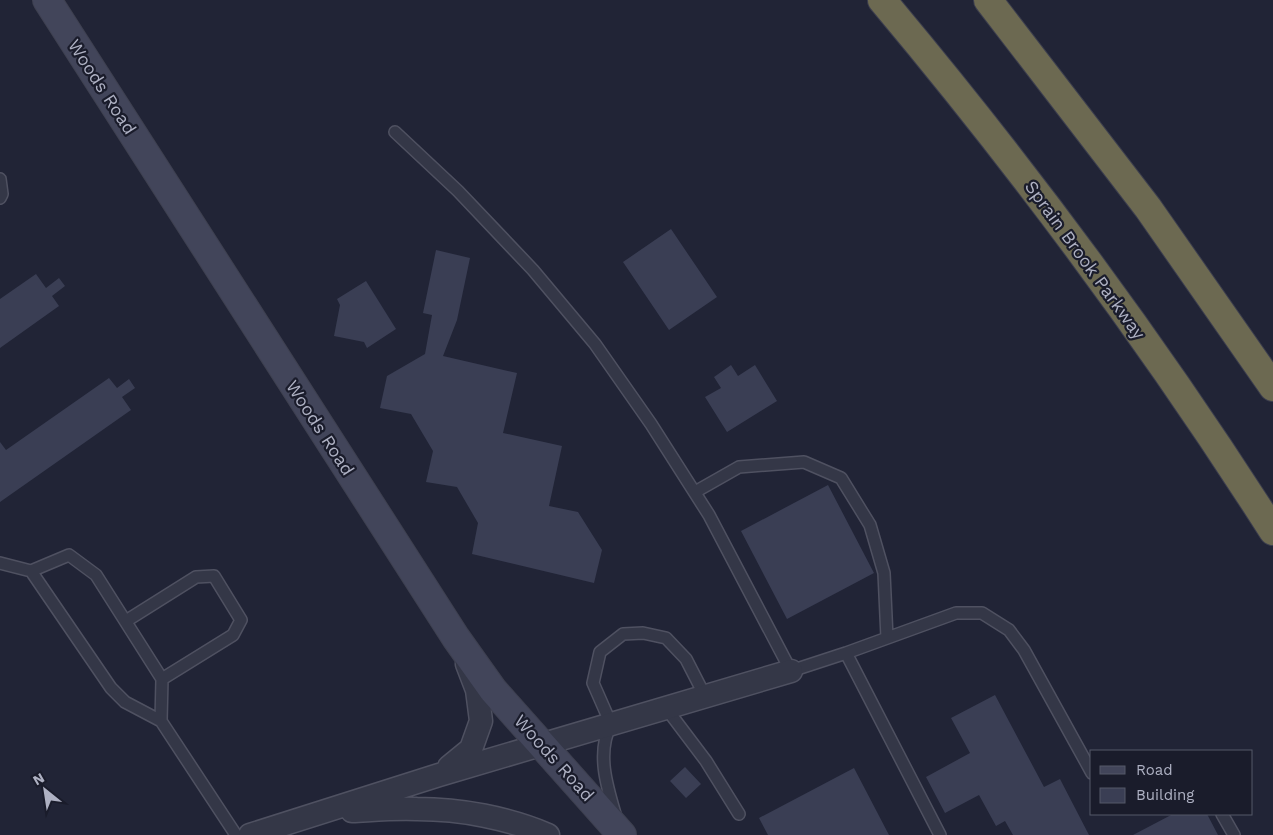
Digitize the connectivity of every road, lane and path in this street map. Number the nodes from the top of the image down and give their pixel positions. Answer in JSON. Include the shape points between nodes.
{"nodes":[{"id":1,"x":47,"y":0,"type":"edge"},
{"id":2,"x":882,"y":0,"type":"edge"},
{"id":3,"x":988,"y":0,"type":"edge"},
{"id":4,"x":395,"y":132,"type":"dead end"},
{"id":5,"x":0,"y":179,"type":"edge"},
{"id":6,"x":0,"y":198,"type":"edge"},
{"id":7,"x":1273,"y":387,"type":"edge"},
{"id":8,"x":695,"y":492,"type":"junction"},
{"id":9,"x":1273,"y":531,"type":"edge"},
{"id":10,"x":0,"y":563,"type":"edge"},
{"id":11,"x":31,"y":571,"type":"junction"},
{"id":12,"x":126,"y":622,"type":"junction"},
{"id":13,"x":456,"y":638,"type":"junction"},
{"id":14,"x":888,"y":638,"type":"junction"},
{"id":15,"x":846,"y":653,"type":"junction"},
{"id":16,"x":791,"y":670,"type":"junction"},
{"id":17,"x":162,"y":679,"type":"junction"},
{"id":18,"x":706,"y":696,"type":"junction"},
{"id":19,"x":666,"y":708,"type":"junction"},
{"id":20,"x":161,"y":722,"type":"junction"},
{"id":21,"x":611,"y":724,"type":"junction"},
{"id":22,"x":542,"y":744,"type":"junction"},
{"id":23,"x":1090,"y":768,"type":"edge"},
{"id":24,"x":439,"y":775,"type":"junction"},
{"id":25,"x":323,"y":812,"type":"junction"},
{"id":26,"x":739,"y":814,"type":"dead end"},
{"id":27,"x":1223,"y":815,"type":"edge"},
{"id":28,"x":236,"y":835,"type":"edge"},
{"id":29,"x":250,"y":835,"type":"edge"},
{"id":30,"x":548,"y":835,"type":"edge"},
{"id":31,"x":622,"y":835,"type":"edge"},
{"id":32,"x":940,"y":835,"type":"edge"},
{"id":33,"x":1234,"y":835,"type":"edge"}],
"edges":[{"from":1,"to":13,"type":"street","name":"Woods Road"},
{"from":2,"to":9,"type":"highway","name":"Sprain Brook Parkway","via":[[1088,262],[1180,391]]},
{"from":3,"to":7,"type":"highway","via":[[1148,208]]},
{"from":4,"to":8,"type":"lane","via":[[458,191],[533,270],[595,344]]},
{"from":5,"to":6,"type":"lane"},
{"from":8,"to":14,"type":"lane","via":[[739,467],[804,462],[841,478],[870,525],[884,573]]},
{"from":8,"to":16,"type":"lane"},
{"from":10,"to":11,"type":"lane"},
{"from":11,"to":12,"type":"lane","via":[[69,555],[96,575]]},
{"from":11,"to":20,"type":"lane","via":[[124,702]]},
{"from":12,"to":17,"type":"lane"},
{"from":12,"to":17,"type":"lane","via":[[196,577],[214,576],[241,620],[233,635]]},
{"from":13,"to":22,"type":"street","name":"Woods Road","via":[[493,690]]},
{"from":13,"to":24,"type":"street","via":[[477,690],[481,721],[471,749]]},
{"from":14,"to":15,"type":"lane"},
{"from":14,"to":23,"type":"lane","via":[[956,613],[982,612],[995,620],[1009,630],[1024,650]]},
{"from":15,"to":16,"type":"lane"},
{"from":15,"to":32,"type":"lane"},
{"from":16,"to":18,"type":"street"},
{"from":17,"to":20,"type":"lane"},
{"from":18,"to":19,"type":"street"},
{"from":18,"to":21,"type":"lane","via":[[686,659],[666,638],[643,633],[623,634],[600,652],[593,683]]},
{"from":19,"to":21,"type":"street"},
{"from":19,"to":26,"type":"lane","via":[[701,754]]},
{"from":20,"to":28,"type":"lane"},
{"from":21,"to":22,"type":"street"},
{"from":21,"to":31,"type":"lane","via":[[603,745],[603,760],[610,798]]},
{"from":22,"to":24,"type":"street"},
{"from":22,"to":31,"type":"street","name":"Woods Road"},
{"from":24,"to":25,"type":"street"},
{"from":25,"to":29,"type":"street"},
{"from":25,"to":30,"type":"street","via":[[418,809],[475,814]]},
{"from":27,"to":33,"type":"lane"}]}
